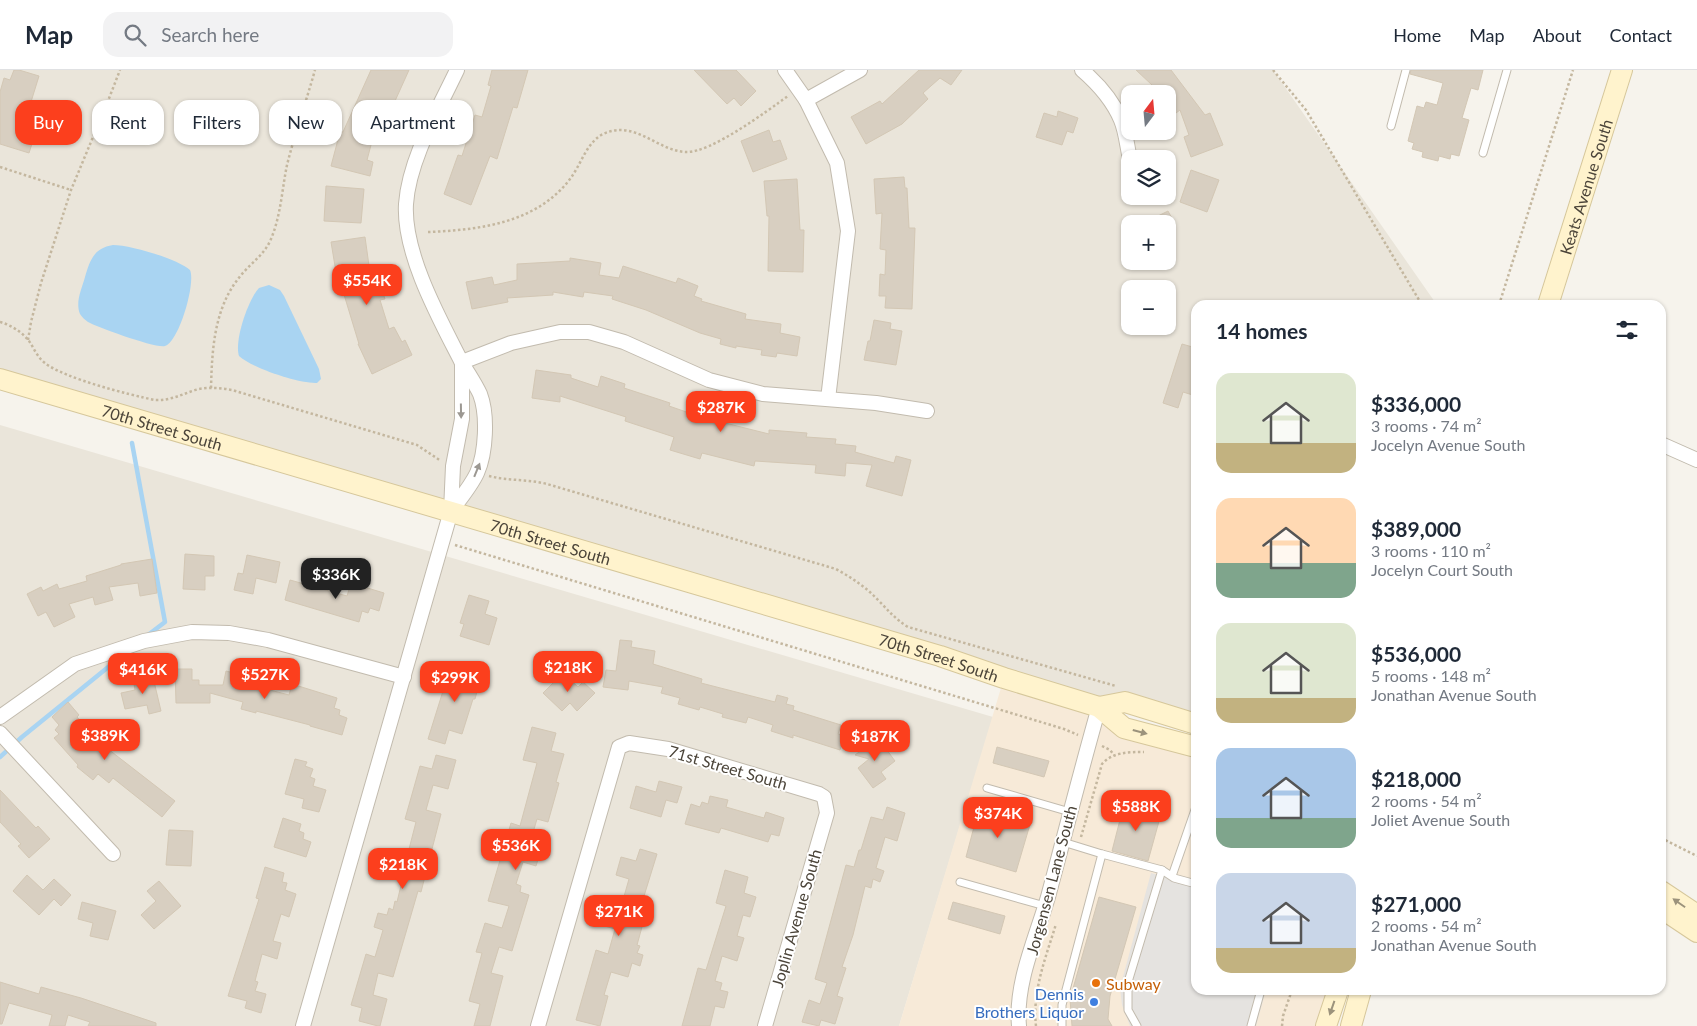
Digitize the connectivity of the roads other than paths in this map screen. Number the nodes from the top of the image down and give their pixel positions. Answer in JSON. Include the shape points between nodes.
{"nodes":[{"id":1,"x":457,"y":70,"type":"edge"},
{"id":2,"x":785,"y":70,"type":"edge"},
{"id":3,"x":860,"y":70,"type":"edge"},
{"id":4,"x":1082,"y":70,"type":"edge"},
{"id":5,"x":1406,"y":70,"type":"edge"},
{"id":6,"x":1507,"y":70,"type":"edge"},
{"id":7,"x":1622,"y":70,"type":"edge"},
{"id":8,"x":1630,"y":70,"type":"edge"},
{"id":9,"x":806,"y":100,"type":"junction"},
{"id":10,"x":1391,"y":126,"type":"dead end"},
{"id":11,"x":1128,"y":150,"type":"edge"},
{"id":12,"x":1483,"y":153,"type":"dead end"},
{"id":13,"x":1550,"y":300,"type":"edge"},
{"id":14,"x":1563,"y":300,"type":"edge"},
{"id":15,"x":462,"y":362,"type":"junction"},
{"id":16,"x":0,"y":379,"type":"edge"},
{"id":17,"x":828,"y":399,"type":"junction"},
{"id":18,"x":926,"y":411,"type":"dead end"},
{"id":19,"x":1666,"y":446,"type":"edge"},
{"id":20,"x":1697,"y":460,"type":"edge"},
{"id":21,"x":451,"y":511,"type":"junction"},
{"id":22,"x":404,"y":678,"type":"junction"},
{"id":23,"x":1100,"y":707,"type":"junction"},
{"id":24,"x":0,"y":717,"type":"edge"},
{"id":25,"x":1191,"y":722,"type":"edge"},
{"id":26,"x":0,"y":733,"type":"edge"},
{"id":27,"x":1191,"y":746,"type":"edge"},
{"id":28,"x":987,"y":788,"type":"dead end"},
{"id":29,"x":827,"y":810,"type":"joint"},
{"id":30,"x":1070,"y":812,"type":"junction"},
{"id":31,"x":1191,"y":821,"type":"edge"},
{"id":32,"x":1063,"y":842,"type":"junction"},
{"id":33,"x":113,"y":854,"type":"dead end"},
{"id":34,"x":1102,"y":854,"type":"junction"},
{"id":35,"x":1162,"y":870,"type":"junction"},
{"id":36,"x":1172,"y":876,"type":"junction"},
{"id":37,"x":960,"y":882,"type":"dead end"},
{"id":38,"x":1191,"y":882,"type":"edge"},
{"id":39,"x":1666,"y":894,"type":"edge"},
{"id":40,"x":1045,"y":906,"type":"junction"},
{"id":41,"x":1666,"y":911,"type":"edge"},
{"id":42,"x":1697,"y":916,"type":"edge"},
{"id":43,"x":1697,"y":932,"type":"edge"},
{"id":44,"x":1260,"y":995,"type":"edge"},
{"id":45,"x":1336,"y":995,"type":"edge"},
{"id":46,"x":1360,"y":995,"type":"edge"},
{"id":47,"x":303,"y":1026,"type":"edge"},
{"id":48,"x":538,"y":1026,"type":"edge"},
{"id":49,"x":765,"y":1026,"type":"edge"},
{"id":50,"x":1019,"y":1026,"type":"edge"},
{"id":51,"x":1062,"y":1026,"type":"edge"},
{"id":52,"x":1137,"y":1026,"type":"edge"},
{"id":53,"x":1251,"y":1026,"type":"edge"},
{"id":54,"x":1326,"y":1026,"type":"edge"},
{"id":55,"x":1351,"y":1026,"type":"edge"}],
"edges":[{"from":1,"to":15,"type":"street","via":[[414,163],[406,205],[409,233],[426,290]]},
{"from":2,"to":9,"type":"street"},
{"from":3,"to":9,"type":"street"},
{"from":4,"to":11,"type":"street","via":[[1117,113]]},
{"from":5,"to":10,"type":"lane"},
{"from":6,"to":12,"type":"lane"},
{"from":7,"to":13,"type":"main road","name":"Keats Avenue South"},
{"from":8,"to":14,"type":"main road","name":"Keats Avenue South"},
{"from":9,"to":17,"type":"street","via":[[837,163],[848,231]]},
{"from":15,"to":17,"type":"street","via":[[511,343],[560,332],[589,332],[624,342],[709,380],[763,394]]},
{"from":15,"to":21,"type":"street","one_way":true,"via":[[462,419],[453,466]]},
{"from":21,"to":15,"type":"street","one_way":true,"via":[[477,473],[484,440],[480,395]]},
{"from":16,"to":21,"type":"main road","name":"70th Street South"},
{"from":17,"to":18,"type":"street","via":[[876,402]]},
{"from":19,"to":20,"type":"street"},
{"from":21,"to":22,"type":"street"},
{"from":21,"to":23,"type":"main road","name":"70th Street South","via":[[940,656]]},
{"from":22,"to":24,"type":"street","via":[[268,640],[229,633],[192,632],[144,641],[75,664]]},
{"from":22,"to":47,"type":"street"},
{"from":23,"to":25,"type":"main road","name":"70th Street South","via":[[1125,702]]},
{"from":23,"to":27,"type":"main road","name":"70th Street South","one_way":true,"via":[[1124,728]]},
{"from":23,"to":30,"type":"street","name":"Jorgensen Lane South"},
{"from":26,"to":33,"type":"street"},
{"from":28,"to":30,"type":"lane"},
{"from":29,"to":48,"type":"street","name":"71st Street South","via":[[824,797],[819,794],[668,749],[629,742],[619,747]]},
{"from":29,"to":49,"type":"street","name":"Joplin Avenue South"},
{"from":30,"to":32,"type":"street","name":"Jorgensen Lane South"},
{"from":31,"to":36,"type":"lane"},
{"from":32,"to":34,"type":"lane"},
{"from":32,"to":40,"type":"street","name":"Jorgensen Lane South"},
{"from":34,"to":35,"type":"lane"},
{"from":34,"to":51,"type":"lane","via":[[1062,1005]]},
{"from":35,"to":36,"type":"lane"},
{"from":35,"to":52,"type":"lane","via":[[1128,982],[1128,1010]]},
{"from":36,"to":38,"type":"lane"},
{"from":37,"to":40,"type":"lane"},
{"from":42,"to":39,"type":"main road","one_way":true},
{"from":40,"to":50,"type":"street","name":"Jorgensen Lane South","via":[[1024,978],[1018,1009]]},
{"from":41,"to":43,"type":"main road"},
{"from":44,"to":53,"type":"lane"},
{"from":45,"to":54,"type":"main road","one_way":true},
{"from":46,"to":55,"type":"main road"}]}
